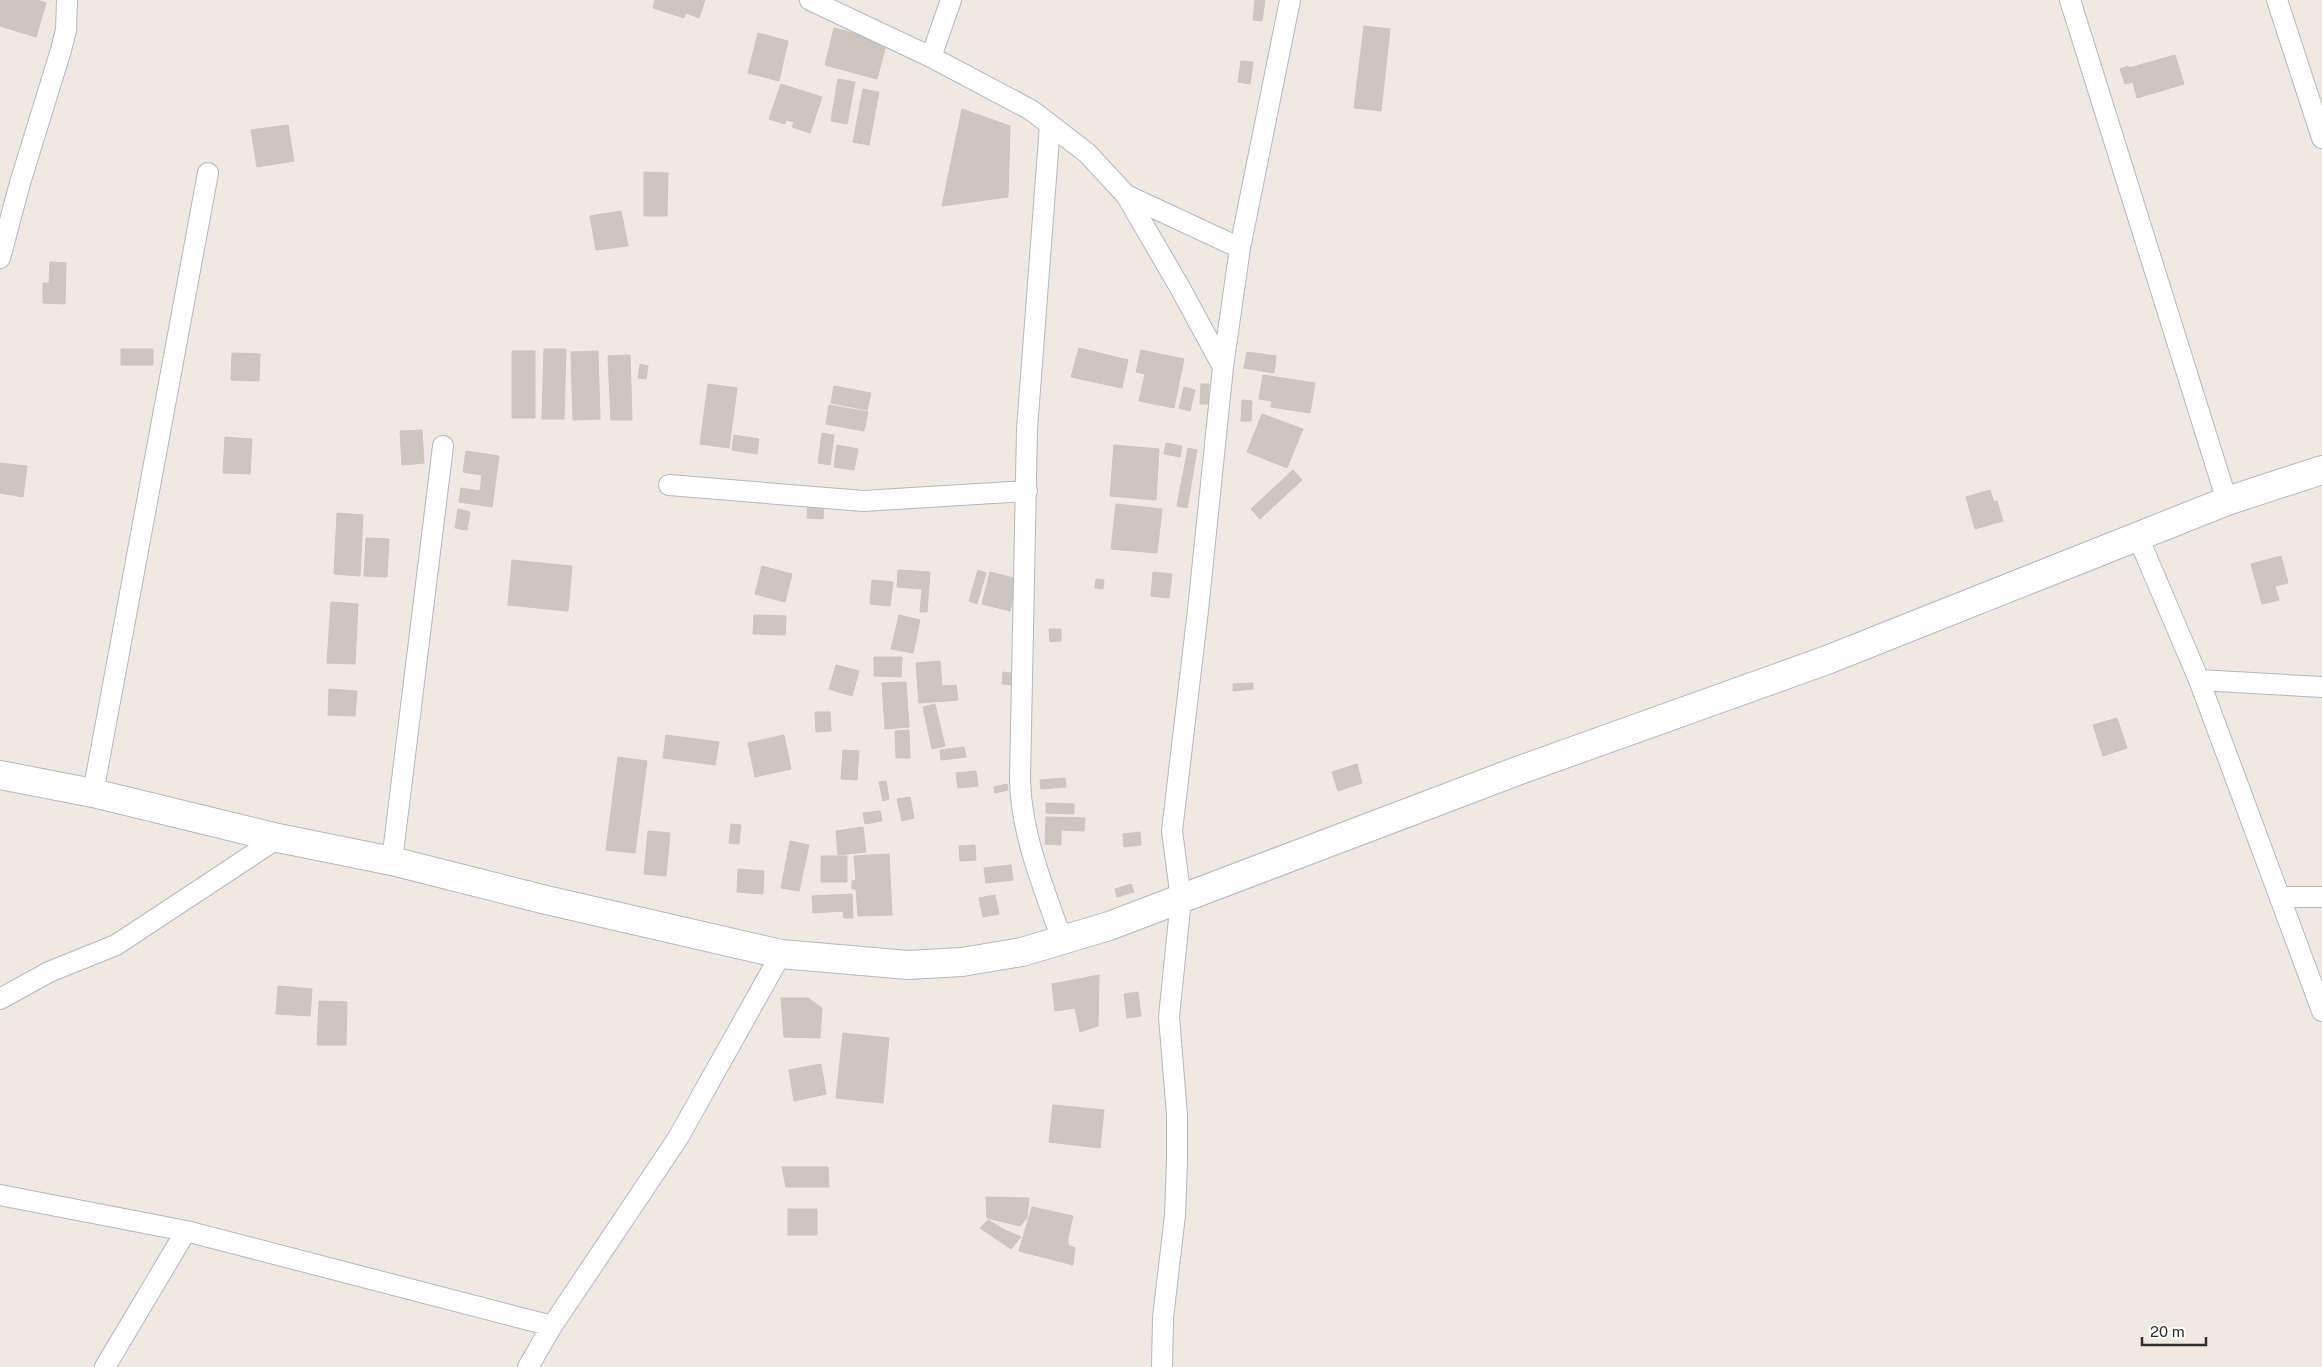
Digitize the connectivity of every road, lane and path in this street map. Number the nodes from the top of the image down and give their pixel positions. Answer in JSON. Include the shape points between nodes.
{"nodes":[{"id":1,"x":67,"y":0,"type":"edge"},
{"id":2,"x":810,"y":0,"type":"edge"},
{"id":3,"x":951,"y":0,"type":"edge"},
{"id":4,"x":1290,"y":0,"type":"edge"},
{"id":5,"x":2070,"y":0,"type":"edge"},
{"id":6,"x":2277,"y":0,"type":"edge"},
{"id":7,"x":932,"y":57,"type":"junction"},
{"id":8,"x":1050,"y":125,"type":"junction"},
{"id":9,"x":2322,"y":138,"type":"edge"},
{"id":10,"x":208,"y":173,"type":"dead end"},
{"id":11,"x":1126,"y":195,"type":"junction"},
{"id":12,"x":1240,"y":248,"type":"junction"},
{"id":13,"x":0,"y":258,"type":"edge"},
{"id":14,"x":1223,"y":367,"type":"junction"},
{"id":15,"x":443,"y":446,"type":"dead end"},
{"id":16,"x":2322,"y":470,"type":"edge"},
{"id":17,"x":669,"y":485,"type":"dead end"},
{"id":18,"x":1026,"y":491,"type":"junction"},
{"id":19,"x":2227,"y":501,"type":"junction"},
{"id":20,"x":2138,"y":537,"type":"junction"},
{"id":21,"x":2199,"y":680,"type":"junction"},
{"id":22,"x":2322,"y":686,"type":"edge"},
{"id":23,"x":0,"y":775,"type":"edge"},
{"id":24,"x":94,"y":792,"type":"junction"},
{"id":25,"x":278,"y":838,"type":"junction"},
{"id":26,"x":392,"y":861,"type":"junction"},
{"id":27,"x":2280,"y":897,"type":"junction"},
{"id":28,"x":2322,"y":897,"type":"edge"},
{"id":29,"x":1181,"y":899,"type":"junction"},
{"id":30,"x":1062,"y":940,"type":"junction"},
{"id":31,"x":781,"y":954,"type":"junction"},
{"id":32,"x":0,"y":999,"type":"edge"},
{"id":33,"x":2322,"y":1011,"type":"edge"},
{"id":34,"x":0,"y":1195,"type":"edge"},
{"id":35,"x":186,"y":1231,"type":"junction"},
{"id":36,"x":552,"y":1326,"type":"junction"},
{"id":37,"x":105,"y":1367,"type":"edge"},
{"id":38,"x":528,"y":1367,"type":"edge"},
{"id":39,"x":1162,"y":1367,"type":"edge"}],
"edges":[{"from":1,"to":13,"type":"street","via":[[66,30],[61,50]]},
{"from":2,"to":7,"type":"street"},
{"from":3,"to":7,"type":"street"},
{"from":4,"to":12,"type":"street"},
{"from":5,"to":19,"type":"street"},
{"from":6,"to":9,"type":"street"},
{"from":7,"to":8,"type":"street","via":[[1030,110]]},
{"from":8,"to":11,"type":"street","via":[[1087,153]]},
{"from":8,"to":18,"type":"street","via":[[1027,429]]},
{"from":10,"to":24,"type":"street"},
{"from":11,"to":12,"type":"street"},
{"from":11,"to":14,"type":"street"},
{"from":12,"to":14,"type":"street"},
{"from":14,"to":29,"type":"street","via":[[1172,831]]},
{"from":15,"to":26,"type":"street"},
{"from":16,"to":19,"type":"main road"},
{"from":17,"to":18,"type":"street","via":[[863,501]]},
{"from":18,"to":30,"type":"street","via":[[1020,797],[1030,843]]},
{"from":19,"to":20,"type":"main road"},
{"from":20,"to":21,"type":"street"},
{"from":20,"to":29,"type":"main road","via":[[1827,660],[1520,770]]},
{"from":21,"to":22,"type":"street"},
{"from":21,"to":27,"type":"street"},
{"from":23,"to":24,"type":"main road"},
{"from":24,"to":25,"type":"main road"},
{"from":25,"to":26,"type":"main road"},
{"from":25,"to":32,"type":"street","via":[[116,945],[49,972]]},
{"from":26,"to":31,"type":"main road"},
{"from":27,"to":28,"type":"street"},
{"from":27,"to":33,"type":"street"},
{"from":29,"to":30,"type":"main road"},
{"from":29,"to":39,"type":"street","via":[[1169,1017],[1177,1115],[1177,1161],[1175,1216],[1163,1318]]},
{"from":30,"to":31,"type":"main road","via":[[1022,952],[962,962],[908,965]]},
{"from":31,"to":36,"type":"street","via":[[678,1138]]},
{"from":34,"to":35,"type":"street"},
{"from":35,"to":36,"type":"street"},
{"from":35,"to":37,"type":"street"},
{"from":36,"to":38,"type":"street"}]}
